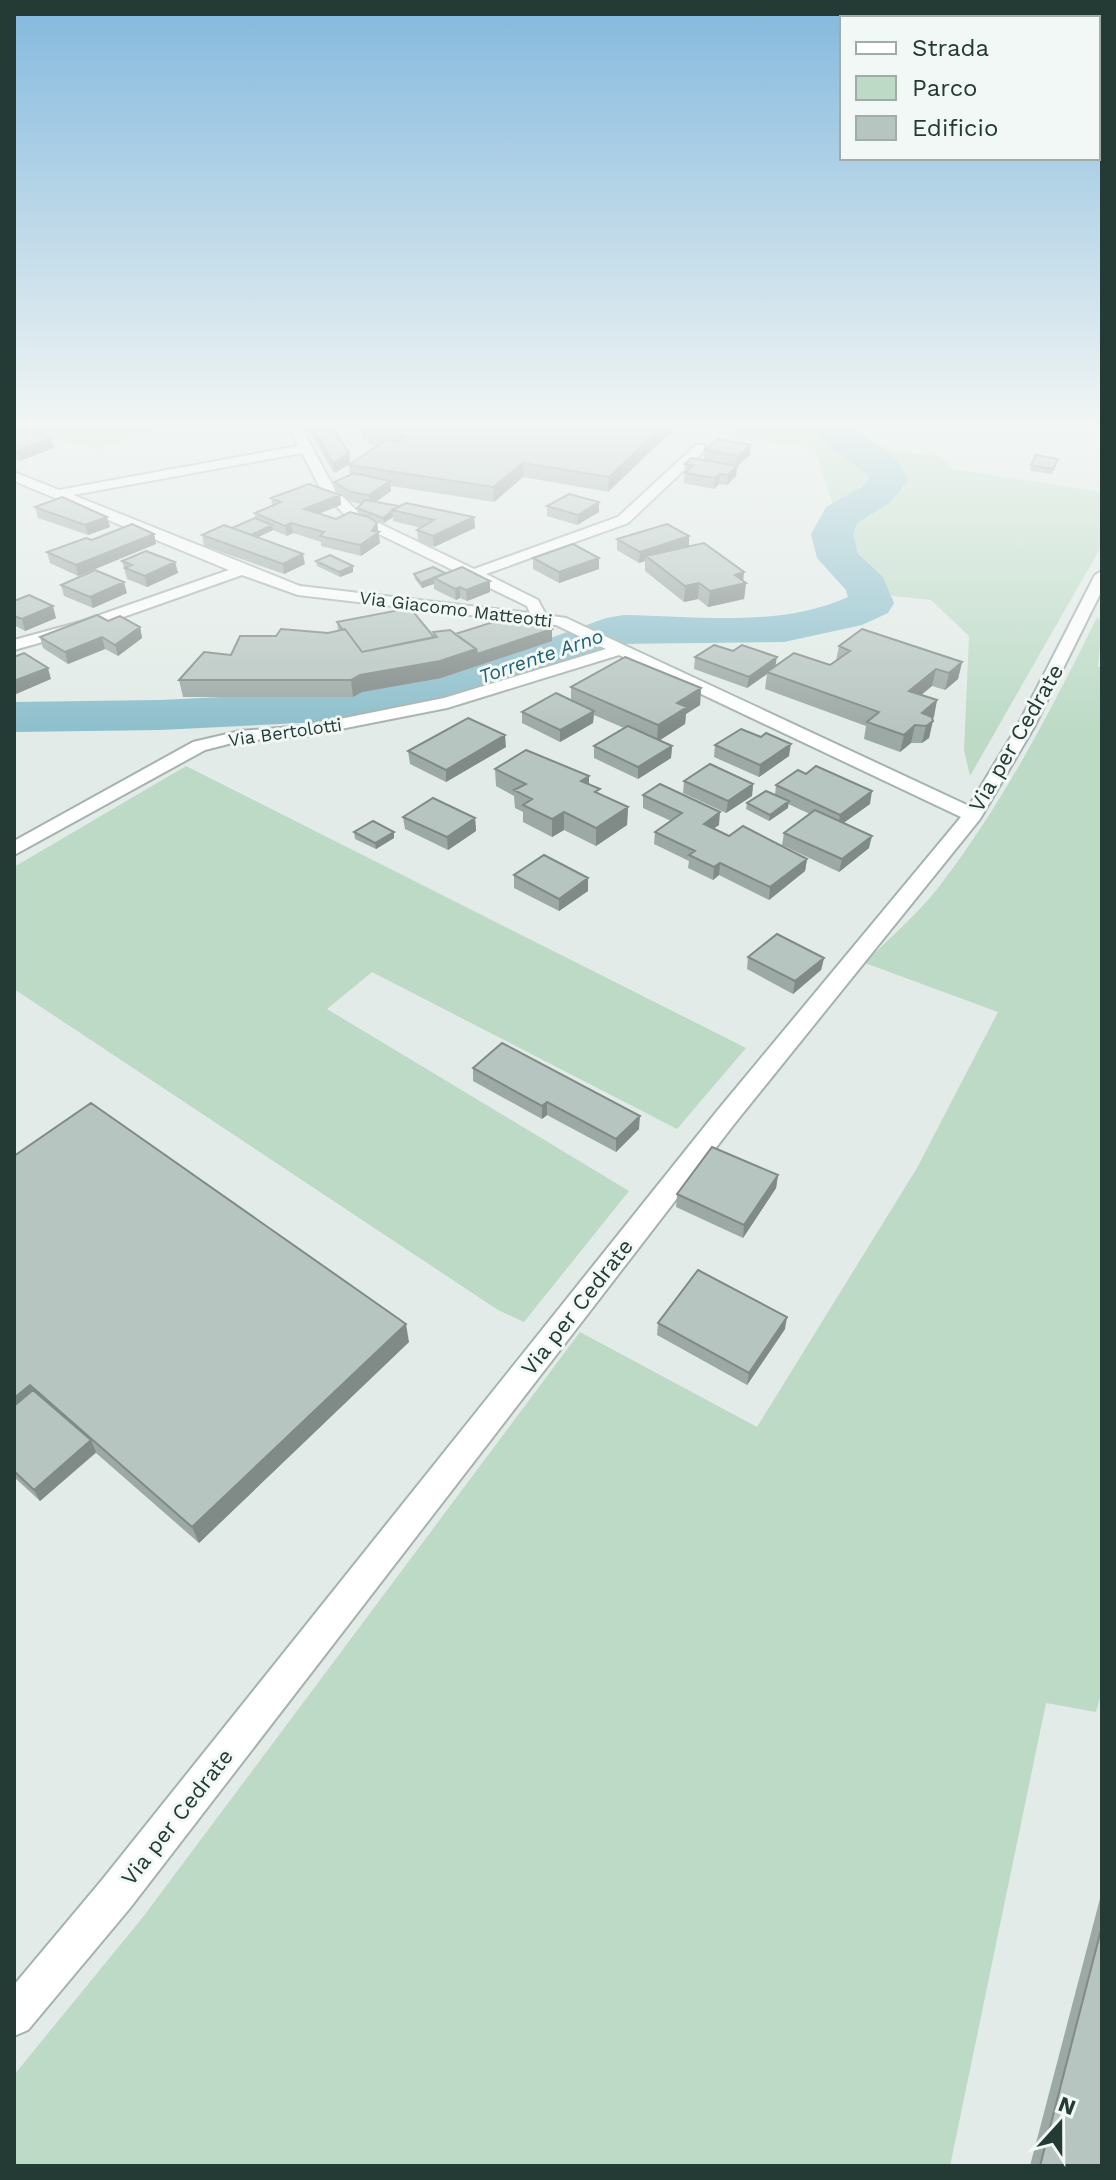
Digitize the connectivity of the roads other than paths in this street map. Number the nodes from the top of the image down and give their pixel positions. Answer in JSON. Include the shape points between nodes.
{"nodes":[{"id":1,"x":142,"y":529,"type":"edge"},
{"id":2,"x":379,"y":529,"type":"edge"},
{"id":3,"x":599,"y":529,"type":"edge"},
{"id":4,"x":242,"y":570,"type":"junction"},
{"id":5,"x":473,"y":574,"type":"junction"},
{"id":6,"x":1102,"y":575,"type":"edge"},
{"id":7,"x":1095,"y":602,"type":"edge"},
{"id":8,"x":539,"y":616,"type":"junction"},
{"id":9,"x":14,"y":645,"type":"edge"},
{"id":10,"x":616,"y":646,"type":"junction"},
{"id":11,"x":973,"y":815,"type":"junction"},
{"id":12,"x":14,"y":849,"type":"edge"},
{"id":13,"x":14,"y":2016,"type":"edge"}],
"edges":[{"from":1,"to":4,"type":"street","name":"Via Giacomo Matteotti"},
{"from":2,"to":5,"type":"street"},
{"from":3,"to":5,"type":"street"},
{"from":4,"to":8,"type":"street","name":"Via Giacomo Matteotti","via":[[331,595]]},
{"from":4,"to":9,"type":"street"},
{"from":5,"to":8,"type":"street","via":[[533,603]]},
{"from":6,"to":7,"type":"street","name":"Via per Cedrate"},
{"from":7,"to":11,"type":"street","name":"Via per Cedrate"},
{"from":8,"to":10,"type":"street","name":"Via Giacomo Matteotti"},
{"from":10,"to":11,"type":"street","name":"Via Giacomo Matteotti"},
{"from":10,"to":12,"type":"street","name":"Via Bertolotti","via":[[447,703],[199,746]]},
{"from":11,"to":13,"type":"street","name":"Via per Cedrate","via":[[726,1117],[116,1894]]}]}
